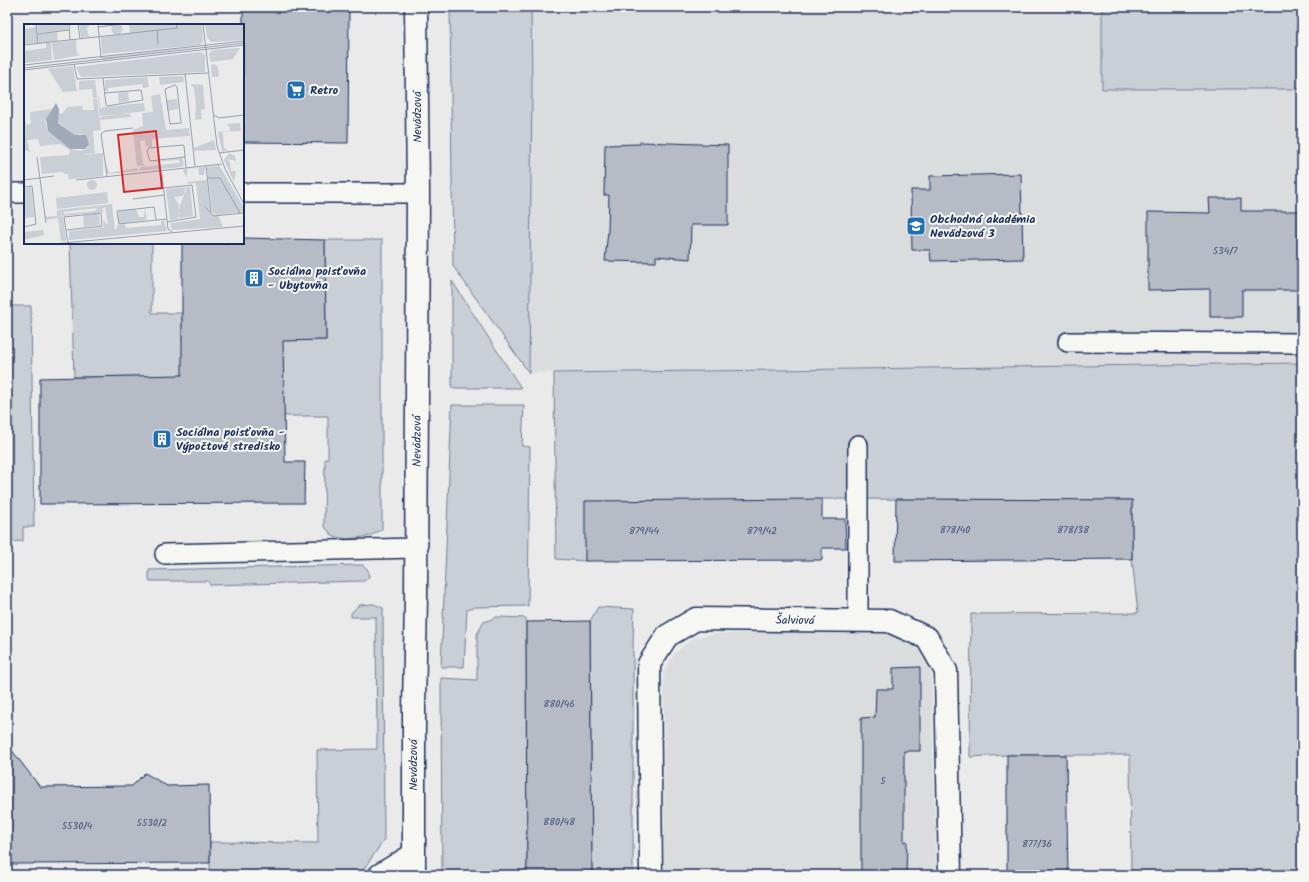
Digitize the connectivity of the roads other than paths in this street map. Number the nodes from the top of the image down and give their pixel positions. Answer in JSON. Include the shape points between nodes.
{"nodes":[{"id":1,"x":416,"y":7,"type":"edge"},
{"id":2,"x":7,"y":193,"type":"edge"},
{"id":3,"x":24,"y":193,"type":"edge"},
{"id":4,"x":244,"y":193,"type":"edge"},
{"id":5,"x":418,"y":193,"type":"junction"},
{"id":6,"x":1068,"y":342,"type":"dead end"},
{"id":7,"x":1302,"y":343,"type":"edge"},
{"id":8,"x":858,"y":445,"type":"dead end"},
{"id":9,"x":416,"y":548,"type":"junction"},
{"id":10,"x":165,"y":554,"type":"dead end"},
{"id":11,"x":858,"y":621,"type":"junction"},
{"id":12,"x":414,"y":865,"type":"edge"},
{"id":13,"x":380,"y":875,"type":"edge"},
{"id":14,"x":651,"y":875,"type":"edge"},
{"id":15,"x":950,"y":875,"type":"edge"}],
"edges":[{"from":1,"to":5,"type":"street","name":"Nevädzová"},
{"from":2,"to":3,"type":"lane"},
{"from":4,"to":5,"type":"lane"},
{"from":5,"to":9,"type":"street","name":"Nevädzová"},
{"from":6,"to":7,"type":"lane"},
{"from":8,"to":11,"type":"lane"},
{"from":9,"to":10,"type":"lane"},
{"from":9,"to":12,"type":"street","name":"Nevädzová"},
{"from":11,"to":14,"type":"street","name":"Šalviová","via":[[696,619],[667,636],[649,664]]},
{"from":11,"to":15,"type":"street","name":"Šalviová","via":[[889,621],[927,638],[946,671]]},
{"from":12,"to":13,"type":"street"}]}
